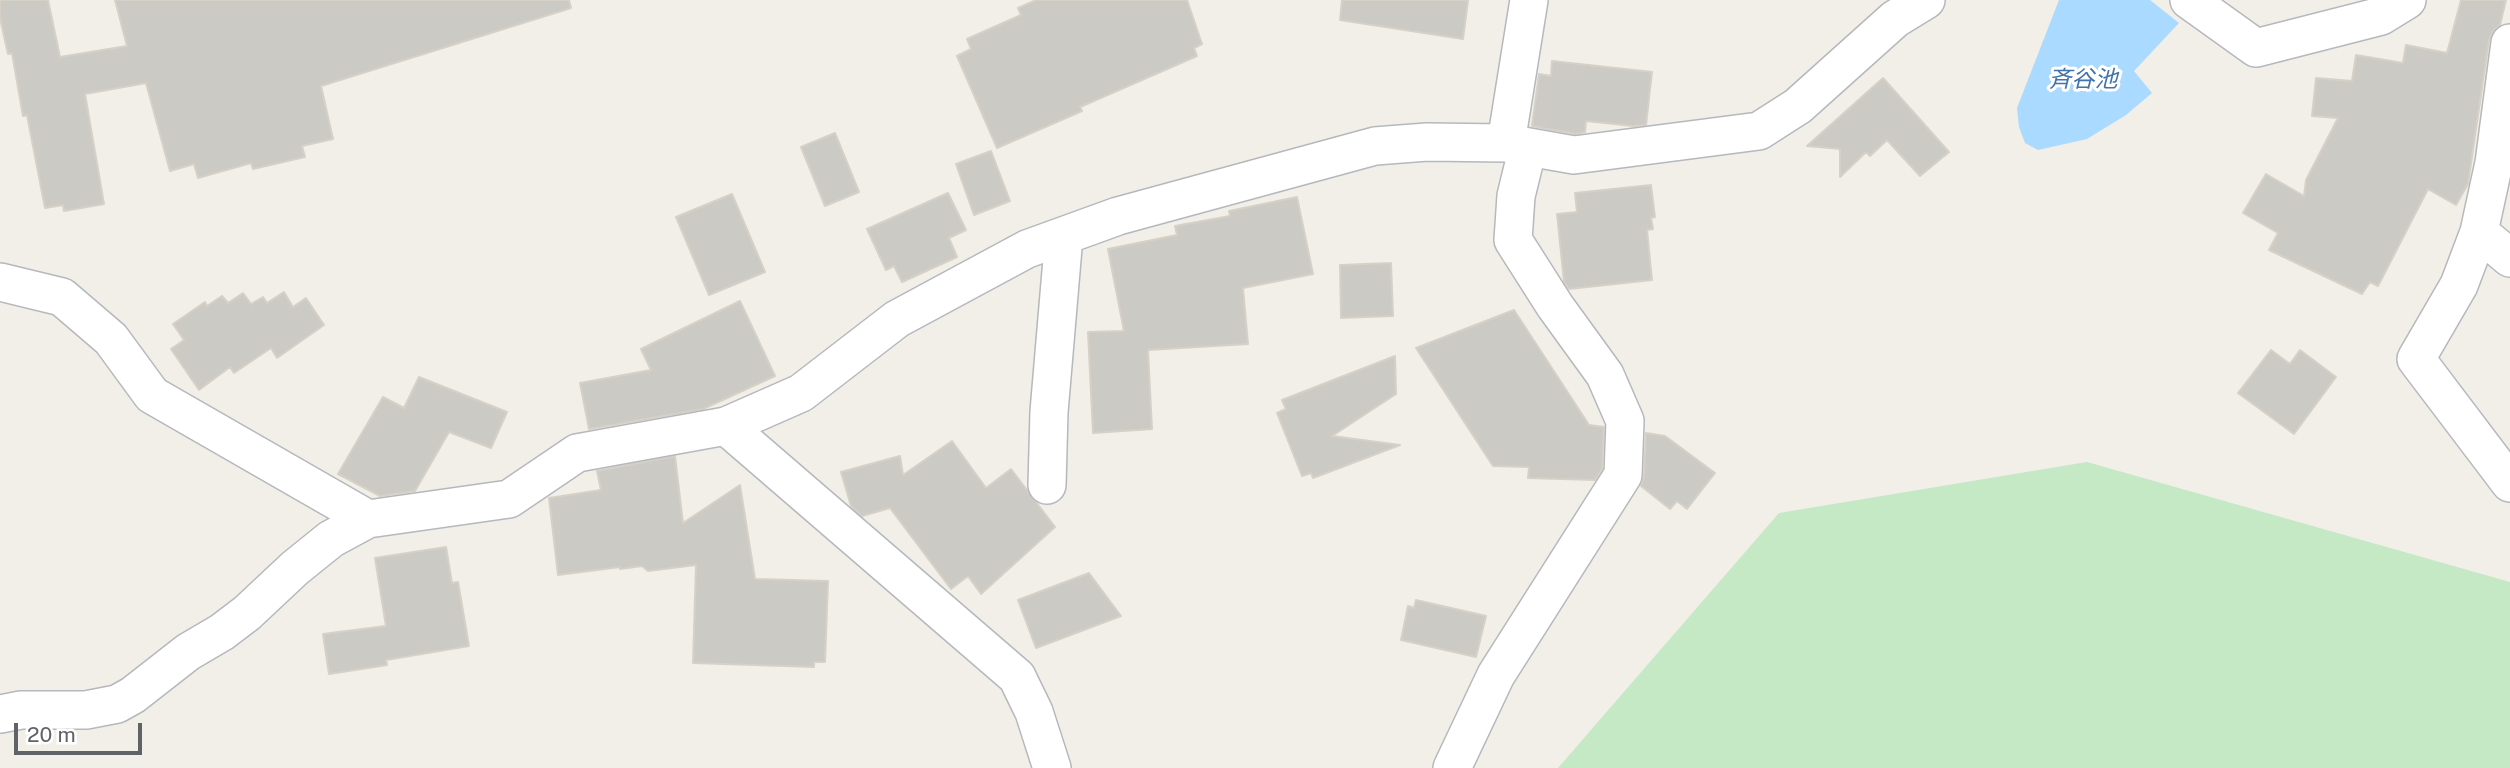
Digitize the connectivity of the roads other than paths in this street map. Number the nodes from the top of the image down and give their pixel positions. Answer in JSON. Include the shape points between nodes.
{"nodes":[{"id":1,"x":1529,"y":0,"type":"edge"},
{"id":2,"x":1926,"y":0,"type":"edge"},
{"id":3,"x":2189,"y":0,"type":"edge"},
{"id":4,"x":2407,"y":0,"type":"edge"},
{"id":5,"x":2510,"y":43,"type":"edge"},
{"id":6,"x":1517,"y":145,"type":"junction"},
{"id":7,"x":2479,"y":232,"type":"junction"},
{"id":8,"x":1064,"y":236,"type":"junction"},
{"id":9,"x":2510,"y":258,"type":"edge"},
{"id":10,"x":0,"y":282,"type":"edge"},
{"id":11,"x":726,"y":426,"type":"junction"},
{"id":12,"x":2510,"y":484,"type":"edge"},
{"id":13,"x":1047,"y":485,"type":"dead end"},
{"id":14,"x":368,"y":519,"type":"junction"},
{"id":15,"x":0,"y":714,"type":"edge"},
{"id":16,"x":1052,"y":768,"type":"edge"},
{"id":17,"x":1452,"y":768,"type":"edge"}],
"edges":[{"from":1,"to":6,"type":"street"},
{"from":2,"to":6,"type":"street","via":[[1895,19],[1798,106],[1759,131],[1574,155]]},
{"from":3,"to":4,"type":"street","via":[[2256,48],[2381,16]]},
{"from":5,"to":7,"type":"street","via":[[2494,163]]},
{"from":6,"to":8,"type":"street","via":[[1427,142],[1375,146],[1118,216]]},
{"from":6,"to":17,"type":"street","via":[[1513,240],[1605,375],[1625,421],[1623,475],[1496,675]]},
{"from":7,"to":9,"type":"street"},
{"from":7,"to":12,"type":"street","via":[[2459,285],[2416,359]]},
{"from":8,"to":11,"type":"street","via":[[1027,249],[897,319],[802,393]]},
{"from":8,"to":13,"type":"street"},
{"from":10,"to":14,"type":"street","via":[[62,297],[111,339],[152,396]]},
{"from":11,"to":14,"type":"street","via":[[577,453],[509,499]]},
{"from":11,"to":16,"type":"street","via":[[1017,677]]},
{"from":14,"to":15,"type":"street","via":[[331,539],[247,613],[117,704]]}]}
